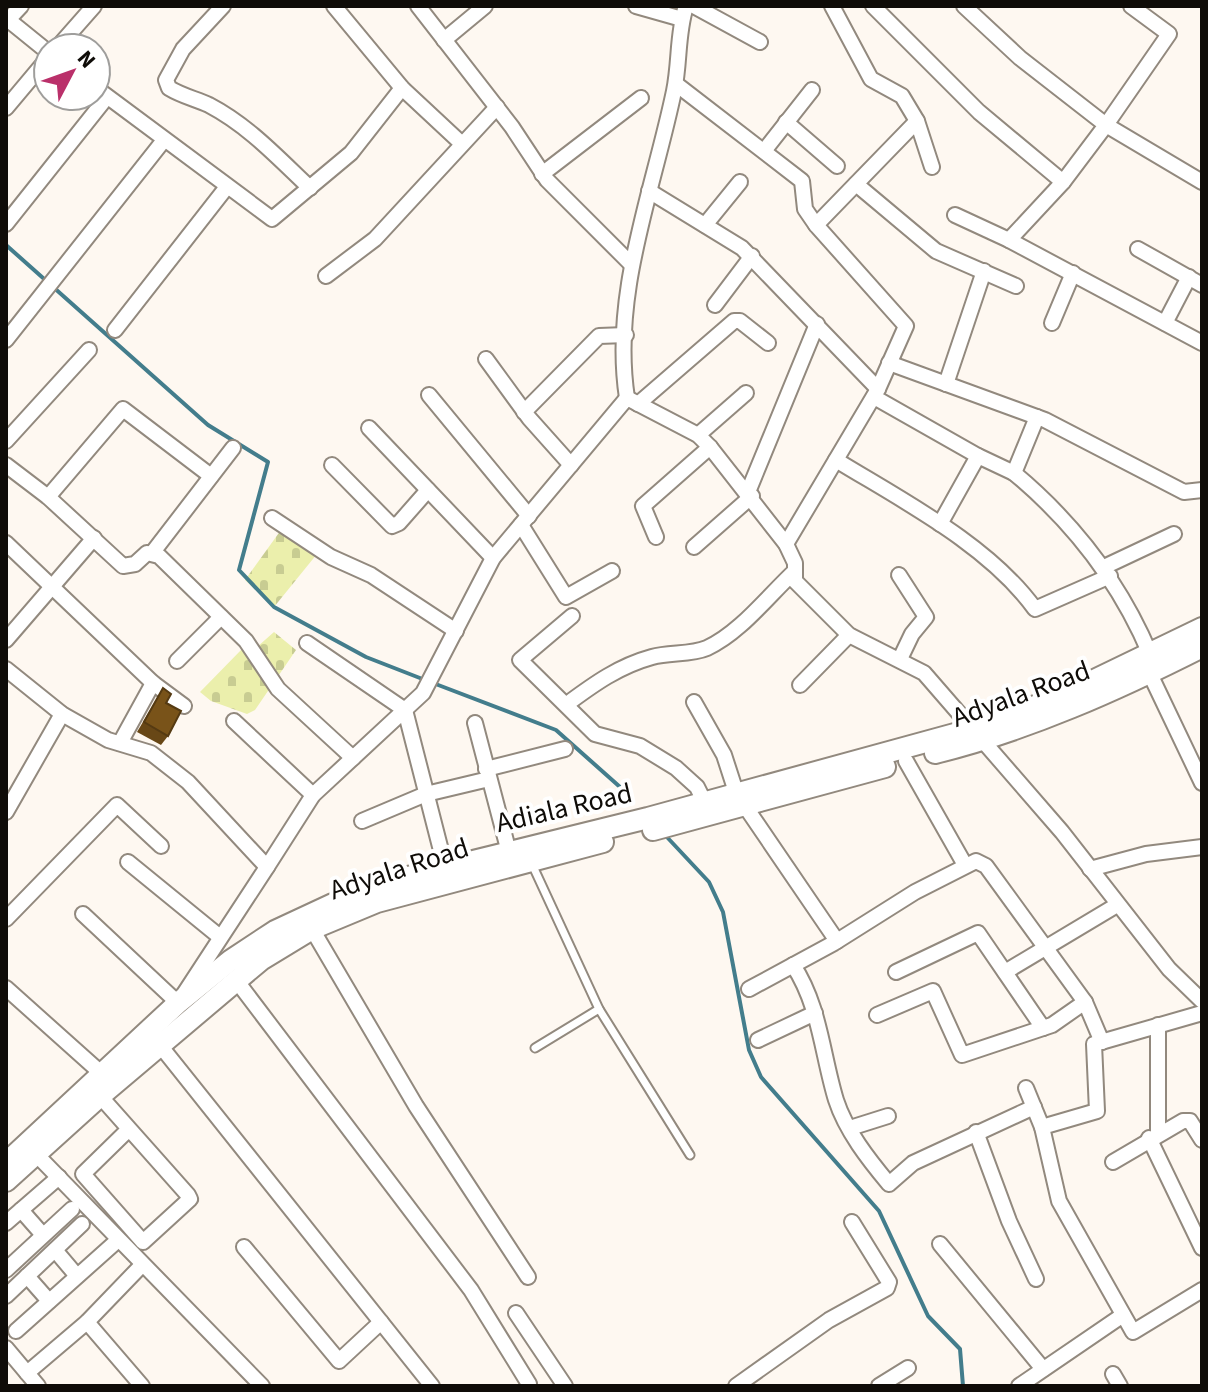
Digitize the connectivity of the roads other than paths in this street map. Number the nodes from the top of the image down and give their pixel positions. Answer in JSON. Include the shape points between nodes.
{"nodes":[{"id":1,"x":21,"y":6,"type":"edge"},
{"id":2,"x":94,"y":6,"type":"edge"},
{"id":3,"x":223,"y":6,"type":"edge"},
{"id":4,"x":334,"y":6,"type":"edge"},
{"id":5,"x":418,"y":6,"type":"edge"},
{"id":6,"x":485,"y":6,"type":"edge"},
{"id":7,"x":636,"y":6,"type":"edge"},
{"id":8,"x":694,"y":6,"type":"edge"},
{"id":9,"x":832,"y":6,"type":"edge"},
{"id":10,"x":873,"y":6,"type":"edge"},
{"id":11,"x":964,"y":6,"type":"edge"},
{"id":12,"x":1131,"y":6,"type":"edge"},
{"id":13,"x":684,"y":12,"type":"edge"},
{"id":14,"x":7,"y":20,"type":"edge"},
{"id":15,"x":71,"y":32,"type":"edge"},
{"id":16,"x":444,"y":40,"type":"junction"},
{"id":17,"x":32,"y":41,"type":"edge"},
{"id":18,"x":760,"y":42,"type":"dead end"},
{"id":19,"x":32,"y":75,"type":"edge"},
{"id":20,"x":676,"y":84,"type":"junction"},
{"id":21,"x":402,"y":88,"type":"junction"},
{"id":22,"x":812,"y":90,"type":"dead end"},
{"id":23,"x":641,"y":98,"type":"dead end"},
{"id":24,"x":112,"y":101,"type":"edge"},
{"id":25,"x":497,"y":107,"type":"junction"},
{"id":26,"x":6,"y":108,"type":"edge"},
{"id":27,"x":88,"y":112,"type":"edge"},
{"id":28,"x":917,"y":121,"type":"junction"},
{"id":29,"x":786,"y":122,"type":"junction"},
{"id":30,"x":1106,"y":125,"type":"junction"},
{"id":31,"x":164,"y":140,"type":"junction"},
{"id":32,"x":461,"y":143,"type":"junction"},
{"id":33,"x":764,"y":151,"type":"junction"},
{"id":34,"x":837,"y":166,"type":"dead end"},
{"id":35,"x":932,"y":167,"type":"dead end"},
{"id":36,"x":542,"y":174,"type":"junction"},
{"id":37,"x":740,"y":182,"type":"dead end"},
{"id":38,"x":1063,"y":182,"type":"junction"},
{"id":39,"x":1202,"y":182,"type":"edge"},
{"id":40,"x":856,"y":184,"type":"junction"},
{"id":41,"x":226,"y":188,"type":"junction"},
{"id":42,"x":310,"y":188,"type":"junction"},
{"id":43,"x":649,"y":191,"type":"junction"},
{"id":44,"x":955,"y":215,"type":"dead end"},
{"id":45,"x":6,"y":224,"type":"edge"},
{"id":46,"x":705,"y":225,"type":"junction"},
{"id":47,"x":816,"y":225,"type":"junction"},
{"id":48,"x":1009,"y":240,"type":"junction"},
{"id":49,"x":1138,"y":249,"type":"dead end"},
{"id":50,"x":752,"y":256,"type":"junction"},
{"id":51,"x":631,"y":264,"type":"junction"},
{"id":52,"x":984,"y":271,"type":"junction"},
{"id":53,"x":1073,"y":273,"type":"junction"},
{"id":54,"x":326,"y":276,"type":"dead end"},
{"id":55,"x":1195,"y":281,"type":"edge"},
{"id":56,"x":1016,"y":286,"type":"dead end"},
{"id":57,"x":715,"y":305,"type":"dead end"},
{"id":58,"x":1052,"y":323,"type":"dead end"},
{"id":59,"x":1165,"y":323,"type":"junction"},
{"id":60,"x":817,"y":324,"type":"junction"},
{"id":61,"x":115,"y":330,"type":"dead end"},
{"id":62,"x":626,"y":335,"type":"junction"},
{"id":63,"x":6,"y":340,"type":"edge"},
{"id":64,"x":768,"y":343,"type":"dead end"},
{"id":65,"x":1202,"y":343,"type":"edge"},
{"id":66,"x":89,"y":350,"type":"dead end"},
{"id":67,"x":486,"y":359,"type":"dead end"},
{"id":68,"x":889,"y":363,"type":"junction"},
{"id":69,"x":946,"y":384,"type":"junction"},
{"id":70,"x":746,"y":393,"type":"dead end"},
{"id":71,"x":876,"y":393,"type":"junction"},
{"id":72,"x":429,"y":395,"type":"dead end"},
{"id":73,"x":633,"y":401,"type":"junction"},
{"id":74,"x":524,"y":412,"type":"junction"},
{"id":75,"x":1037,"y":417,"type":"junction"},
{"id":76,"x":369,"y":428,"type":"dead end"},
{"id":77,"x":698,"y":435,"type":"junction"},
{"id":78,"x":6,"y":441,"type":"edge"},
{"id":79,"x":710,"y":447,"type":"junction"},
{"id":80,"x":233,"y":448,"type":"dead end"},
{"id":81,"x":978,"y":456,"type":"junction"},
{"id":82,"x":836,"y":460,"type":"junction"},
{"id":83,"x":6,"y":465,"type":"edge"},
{"id":84,"x":332,"y":465,"type":"dead end"},
{"id":85,"x":571,"y":465,"type":"junction"},
{"id":86,"x":1014,"y":473,"type":"junction"},
{"id":87,"x":211,"y":476,"type":"junction"},
{"id":88,"x":428,"y":490,"type":"junction"},
{"id":89,"x":1202,"y":490,"type":"edge"},
{"id":90,"x":750,"y":494,"type":"junction"},
{"id":91,"x":48,"y":497,"type":"junction"},
{"id":92,"x":272,"y":518,"type":"dead end"},
{"id":93,"x":525,"y":520,"type":"junction"},
{"id":94,"x":940,"y":524,"type":"junction"},
{"id":95,"x":1174,"y":534,"type":"dead end"},
{"id":96,"x":656,"y":537,"type":"dead end"},
{"id":97,"x":94,"y":538,"type":"junction"},
{"id":98,"x":6,"y":543,"type":"edge"},
{"id":99,"x":786,"y":544,"type":"junction"},
{"id":100,"x":694,"y":547,"type":"dead end"},
{"id":101,"x":153,"y":552,"type":"junction"},
{"id":102,"x":493,"y":558,"type":"junction"},
{"id":103,"x":612,"y":571,"type":"dead end"},
{"id":104,"x":795,"y":571,"type":"junction"},
{"id":105,"x":1107,"y":571,"type":"junction"},
{"id":106,"x":899,"y":575,"type":"dead end"},
{"id":107,"x":52,"y":585,"type":"junction"},
{"id":108,"x":572,"y":616,"type":"dead end"},
{"id":109,"x":221,"y":617,"type":"junction"},
{"id":110,"x":1202,"y":628,"type":"edge"},
{"id":111,"x":456,"y":631,"type":"junction"},
{"id":112,"x":849,"y":635,"type":"junction"},
{"id":113,"x":6,"y":640,"type":"edge"},
{"id":114,"x":307,"y":643,"type":"dead end"},
{"id":115,"x":1202,"y":647,"type":"edge"},
{"id":116,"x":900,"y":659,"type":"junction"},
{"id":117,"x":177,"y":661,"type":"dead end"},
{"id":118,"x":1150,"y":664,"type":"junction"},
{"id":119,"x":6,"y":669,"type":"edge"},
{"id":120,"x":153,"y":683,"type":"junction"},
{"id":121,"x":800,"y":685,"type":"dead end"},
{"id":122,"x":694,"y":702,"type":"dead end"},
{"id":123,"x":567,"y":704,"type":"junction"},
{"id":124,"x":184,"y":706,"type":"dead end"},
{"id":125,"x":405,"y":710,"type":"junction"},
{"id":126,"x":62,"y":714,"type":"junction"},
{"id":127,"x":234,"y":721,"type":"dead end"},
{"id":128,"x":475,"y":723,"type":"dead end"},
{"id":129,"x":979,"y":735,"type":"junction"},
{"id":130,"x":120,"y":743,"type":"junction"},
{"id":131,"x":565,"y":749,"type":"dead end"},
{"id":132,"x":353,"y":758,"type":"junction"},
{"id":133,"x":906,"y":761,"type":"junction"},
{"id":134,"x":488,"y":774,"type":"junction"},
{"id":135,"x":1202,"y":783,"type":"edge"},
{"id":136,"x":426,"y":794,"type":"junction"},
{"id":137,"x":313,"y":795,"type":"junction"},
{"id":138,"x":741,"y":799,"type":"junction"},
{"id":139,"x":704,"y":801,"type":"junction"},
{"id":140,"x":6,"y":812,"type":"edge"},
{"id":141,"x":362,"y":821,"type":"dead end"},
{"id":142,"x":161,"y":846,"type":"dead end"},
{"id":143,"x":1202,"y":847,"type":"edge"},
{"id":144,"x":516,"y":858,"type":"junction"},
{"id":145,"x":128,"y":862,"type":"dead end"},
{"id":146,"x":965,"y":865,"type":"junction"},
{"id":147,"x":267,"y":867,"type":"junction"},
{"id":148,"x":1090,"y":869,"type":"junction"},
{"id":149,"x":447,"y":874,"type":"junction"},
{"id":150,"x":1117,"y":905,"type":"junction"},
{"id":151,"x":83,"y":914,"type":"dead end"},
{"id":152,"x":6,"y":919,"type":"edge"},
{"id":153,"x":312,"y":929,"type":"junction"},
{"id":154,"x":220,"y":937,"type":"junction"},
{"id":155,"x":837,"y":941,"type":"junction"},
{"id":156,"x":1045,"y":947,"type":"junction"},
{"id":157,"x":793,"y":965,"type":"junction"},
{"id":158,"x":896,"y":972,"type":"dead end"},
{"id":159,"x":1005,"y":972,"type":"junction"},
{"id":160,"x":236,"y":980,"type":"junction"},
{"id":161,"x":6,"y":988,"type":"edge"},
{"id":162,"x":749,"y":989,"type":"dead end"},
{"id":163,"x":1202,"y":1001,"type":"edge"},
{"id":164,"x":1085,"y":1002,"type":"junction"},
{"id":165,"x":178,"y":1003,"type":"junction"},
{"id":166,"x":599,"y":1009,"type":"junction"},
{"id":167,"x":815,"y":1013,"type":"junction"},
{"id":168,"x":1202,"y":1013,"type":"edge"},
{"id":169,"x":877,"y":1015,"type":"dead end"},
{"id":170,"x":1158,"y":1025,"type":"junction"},
{"id":171,"x":1043,"y":1028,"type":"junction"},
{"id":172,"x":155,"y":1039,"type":"junction"},
{"id":173,"x":758,"y":1040,"type":"dead end"},
{"id":174,"x":1102,"y":1042,"type":"junction"},
{"id":175,"x":535,"y":1048,"type":"dead end"},
{"id":176,"x":101,"y":1073,"type":"junction"},
{"id":177,"x":1026,"y":1088,"type":"dead end"},
{"id":178,"x":100,"y":1096,"type":"junction"},
{"id":179,"x":1034,"y":1107,"type":"junction"},
{"id":180,"x":888,"y":1116,"type":"dead end"},
{"id":181,"x":1042,"y":1127,"type":"junction"},
{"id":182,"x":850,"y":1128,"type":"junction"},
{"id":183,"x":129,"y":1129,"type":"junction"},
{"id":184,"x":976,"y":1132,"type":"junction"},
{"id":185,"x":1154,"y":1136,"type":"junction"},
{"id":186,"x":1202,"y":1140,"type":"edge"},
{"id":187,"x":17,"y":1152,"type":"edge"},
{"id":188,"x":690,"y":1155,"type":"dead end"},
{"id":189,"x":1113,"y":1162,"type":"dead end"},
{"id":190,"x":59,"y":1177,"type":"junction"},
{"id":191,"x":6,"y":1181,"type":"edge"},
{"id":192,"x":72,"y":1209,"type":"dead end"},
{"id":193,"x":21,"y":1210,"type":"junction"},
{"id":194,"x":852,"y":1222,"type":"dead end"},
{"id":195,"x":6,"y":1223,"type":"edge"},
{"id":196,"x":82,"y":1224,"type":"dead end"},
{"id":197,"x":43,"y":1235,"type":"junction"},
{"id":198,"x":118,"y":1240,"type":"junction"},
{"id":199,"x":940,"y":1244,"type":"dead end"},
{"id":200,"x":244,"y":1247,"type":"dead end"},
{"id":201,"x":1202,"y":1248,"type":"edge"},
{"id":202,"x":55,"y":1250,"type":"junction"},
{"id":203,"x":7,"y":1266,"type":"edge"},
{"id":204,"x":141,"y":1266,"type":"junction"},
{"id":205,"x":27,"y":1276,"type":"junction"},
{"id":206,"x":77,"y":1276,"type":"junction"},
{"id":207,"x":528,"y":1277,"type":"dead end"},
{"id":208,"x":1036,"y":1279,"type":"dead end"},
{"id":209,"x":1202,"y":1290,"type":"edge"},
{"id":210,"x":6,"y":1296,"type":"edge"},
{"id":211,"x":49,"y":1301,"type":"junction"},
{"id":212,"x":516,"y":1313,"type":"dead end"},
{"id":213,"x":1123,"y":1315,"type":"junction"},
{"id":214,"x":87,"y":1322,"type":"junction"},
{"id":215,"x":381,"y":1322,"type":"junction"},
{"id":216,"x":16,"y":1331,"type":"dead end"},
{"id":217,"x":6,"y":1348,"type":"edge"},
{"id":218,"x":908,"y":1368,"type":"dead end"},
{"id":219,"x":1043,"y":1369,"type":"junction"},
{"id":220,"x":27,"y":1373,"type":"junction"},
{"id":221,"x":424,"y":1383,"type":"edge"},
{"id":222,"x":529,"y":1384,"type":"dead end"},
{"id":223,"x":38,"y":1386,"type":"edge"},
{"id":224,"x":142,"y":1386,"type":"edge"},
{"id":225,"x":262,"y":1386,"type":"edge"},
{"id":226,"x":565,"y":1386,"type":"edge"},
{"id":227,"x":736,"y":1386,"type":"edge"},
{"id":228,"x":879,"y":1386,"type":"edge"},
{"id":229,"x":1019,"y":1386,"type":"edge"}],
"edges":[{"from":1,"to":14,"type":"street"},
{"from":2,"to":15,"type":"street"},
{"from":3,"to":42,"type":"street","via":[[183,49],[166,80],[169,88],[230,118],[271,148]]},
{"from":4,"to":21,"type":"street"},
{"from":5,"to":16,"type":"street"},
{"from":6,"to":16,"type":"street"},
{"from":7,"to":13,"type":"street"},
{"from":8,"to":18,"type":"street"},
{"from":9,"to":28,"type":"street","via":[[871,79],[902,96]]},
{"from":10,"to":38,"type":"street","via":[[979,112]]},
{"from":11,"to":30,"type":"street"},
{"from":12,"to":30,"type":"street","via":[[1169,34]]},
{"from":13,"to":20,"type":"street"},
{"from":14,"to":17,"type":"street"},
{"from":16,"to":25,"type":"street"},
{"from":19,"to":26,"type":"street"},
{"from":20,"to":33,"type":"street"},
{"from":20,"to":43,"type":"street"},
{"from":21,"to":32,"type":"street"},
{"from":21,"to":42,"type":"street","via":[[351,153]]},
{"from":22,"to":29,"type":"street"},
{"from":23,"to":36,"type":"street"},
{"from":24,"to":31,"type":"street"},
{"from":25,"to":32,"type":"street"},
{"from":25,"to":36,"type":"street"},
{"from":27,"to":45,"type":"street"},
{"from":28,"to":35,"type":"street"},
{"from":28,"to":40,"type":"street"},
{"from":29,"to":33,"type":"street"},
{"from":29,"to":34,"type":"street"},
{"from":30,"to":38,"type":"street"},
{"from":30,"to":39,"type":"street"},
{"from":31,"to":41,"type":"street"},
{"from":31,"to":63,"type":"street"},
{"from":32,"to":54,"type":"street","via":[[375,239]]},
{"from":33,"to":47,"type":"street","via":[[802,181],[805,209]]},
{"from":36,"to":51,"type":"street"},
{"from":37,"to":46,"type":"street"},
{"from":38,"to":48,"type":"street"},
{"from":40,"to":47,"type":"street"},
{"from":40,"to":52,"type":"street","via":[[936,251]]},
{"from":41,"to":42,"type":"street","via":[[272,219]]},
{"from":41,"to":61,"type":"street"},
{"from":43,"to":46,"type":"street"},
{"from":43,"to":51,"type":"street"},
{"from":44,"to":48,"type":"street"},
{"from":46,"to":50,"type":"street"},
{"from":47,"to":68,"type":"street","via":[[906,326]]},
{"from":48,"to":53,"type":"street"},
{"from":49,"to":55,"type":"street"},
{"from":50,"to":57,"type":"street"},
{"from":50,"to":60,"type":"street"},
{"from":51,"to":62,"type":"street"},
{"from":52,"to":56,"type":"street"},
{"from":52,"to":69,"type":"street"},
{"from":53,"to":58,"type":"street"},
{"from":53,"to":59,"type":"street"},
{"from":55,"to":59,"type":"street"},
{"from":59,"to":65,"type":"street"},
{"from":60,"to":71,"type":"street"},
{"from":60,"to":90,"type":"street"},
{"from":62,"to":73,"type":"street","via":[[623,373]]},
{"from":62,"to":74,"type":"street","via":[[599,336]]},
{"from":64,"to":73,"type":"street","via":[[734,321]]},
{"from":66,"to":78,"type":"street"},
{"from":67,"to":74,"type":"street"},
{"from":68,"to":69,"type":"street"},
{"from":68,"to":71,"type":"street"},
{"from":69,"to":75,"type":"street"},
{"from":70,"to":77,"type":"street"},
{"from":71,"to":81,"type":"street"},
{"from":71,"to":82,"type":"street"},
{"from":72,"to":93,"type":"street"},
{"from":73,"to":77,"type":"street"},
{"from":73,"to":85,"type":"street"},
{"from":74,"to":85,"type":"street"},
{"from":75,"to":86,"type":"street"},
{"from":75,"to":89,"type":"street","via":[[1184,492]]},
{"from":76,"to":88,"type":"street"},
{"from":77,"to":79,"type":"street"},
{"from":79,"to":90,"type":"street"},
{"from":79,"to":96,"type":"street","via":[[643,506]]},
{"from":80,"to":87,"type":"street"},
{"from":81,"to":86,"type":"street"},
{"from":81,"to":94,"type":"street"},
{"from":82,"to":94,"type":"street"},
{"from":82,"to":99,"type":"street"},
{"from":83,"to":91,"type":"street"},
{"from":84,"to":88,"type":"street","via":[[392,526]]},
{"from":85,"to":93,"type":"street"},
{"from":86,"to":105,"type":"street","via":[[1042,496]]},
{"from":87,"to":91,"type":"street","via":[[123,409]]},
{"from":87,"to":101,"type":"street"},
{"from":88,"to":102,"type":"street"},
{"from":90,"to":99,"type":"street"},
{"from":90,"to":100,"type":"street"},
{"from":91,"to":97,"type":"street"},
{"from":92,"to":111,"type":"street"},
{"from":93,"to":102,"type":"street"},
{"from":93,"to":103,"type":"street","via":[[566,597]]},
{"from":94,"to":105,"type":"street","via":[[1023,592],[1035,609]]},
{"from":95,"to":105,"type":"street"},
{"from":97,"to":101,"type":"street","via":[[123,566]]},
{"from":97,"to":107,"type":"street"},
{"from":98,"to":107,"type":"street"},
{"from":99,"to":104,"type":"street"},
{"from":101,"to":109,"type":"street"},
{"from":102,"to":111,"type":"street"},
{"from":104,"to":112,"type":"street","via":[[795,581]]},
{"from":104,"to":123,"type":"street","via":[[705,649],[631,664]]},
{"from":105,"to":118,"type":"street","via":[[1134,615]]},
{"from":106,"to":116,"type":"street","via":[[926,617]]},
{"from":107,"to":113,"type":"street"},
{"from":107,"to":120,"type":"street"},
{"from":108,"to":123,"type":"street","via":[[520,660]]},
{"from":109,"to":117,"type":"street"},
{"from":109,"to":132,"type":"street","via":[[260,657],[278,689]]},
{"from":110,"to":118,"type":"main road","name":"Adiala Road"},
{"from":111,"to":125,"type":"street","via":[[427,687]]},
{"from":112,"to":116,"type":"street"},
{"from":112,"to":121,"type":"street"},
{"from":114,"to":125,"type":"street"},
{"from":115,"to":118,"type":"main road"},
{"from":116,"to":129,"type":"street","via":[[924,673]]},
{"from":118,"to":129,"type":"main road","name":"Adiala Road","via":[[1057,698]]},
{"from":118,"to":135,"type":"street"},
{"from":119,"to":126,"type":"street"},
{"from":120,"to":124,"type":"street"},
{"from":120,"to":130,"type":"street"},
{"from":122,"to":138,"type":"street"},
{"from":123,"to":139,"type":"street","via":[[595,734],[640,746],[676,768]]},
{"from":125,"to":132,"type":"street"},
{"from":125,"to":136,"type":"street"},
{"from":126,"to":130,"type":"street"},
{"from":126,"to":140,"type":"street"},
{"from":127,"to":137,"type":"street"},
{"from":128,"to":134,"type":"street"},
{"from":129,"to":133,"type":"main road","name":"Adyala Road"},
{"from":129,"to":138,"type":"main road","name":"Adiala Road"},
{"from":129,"to":148,"type":"street"},
{"from":130,"to":147,"type":"street","via":[[151,753],[188,782]]},
{"from":131,"to":134,"type":"street"},
{"from":132,"to":137,"type":"street"},
{"from":133,"to":138,"type":"main road","name":"Adyala Road"},
{"from":133,"to":146,"type":"street"},
{"from":134,"to":136,"type":"street"},
{"from":134,"to":144,"type":"street"},
{"from":136,"to":141,"type":"street"},
{"from":136,"to":149,"type":"street"},
{"from":137,"to":147,"type":"street"},
{"from":138,"to":139,"type":"main road","name":"Adiala Road"},
{"from":138,"to":144,"type":"main road","name":"Adyala Road"},
{"from":138,"to":155,"type":"street"},
{"from":139,"to":144,"type":"main road","name":"Adiala Road"},
{"from":142,"to":152,"type":"street","via":[[117,805]]},
{"from":143,"to":148,"type":"street"},
{"from":144,"to":149,"type":"main road","name":"Adiala Road"},
{"from":144,"to":166,"type":"lane"},
{"from":145,"to":154,"type":"street"},
{"from":146,"to":155,"type":"street"},
{"from":146,"to":156,"type":"street","via":[[976,861],[986,866]]},
{"from":147,"to":154,"type":"street"},
{"from":148,"to":150,"type":"street"},
{"from":149,"to":153,"type":"main road","name":"Adyala Road"},
{"from":149,"to":165,"type":"main road","name":"Adiala Road","via":[[392,881],[275,931]]},
{"from":150,"to":156,"type":"street"},
{"from":150,"to":163,"type":"street"},
{"from":151,"to":165,"type":"street"},
{"from":153,"to":160,"type":"main road","name":"Adyala Road"},
{"from":153,"to":207,"type":"street","via":[[416,1106]]},
{"from":154,"to":165,"type":"street"},
{"from":155,"to":157,"type":"street"},
{"from":156,"to":159,"type":"street"},
{"from":156,"to":164,"type":"street"},
{"from":157,"to":162,"type":"street"},
{"from":157,"to":167,"type":"street"},
{"from":158,"to":159,"type":"street","via":[[978,933]]},
{"from":159,"to":171,"type":"street"},
{"from":160,"to":172,"type":"main road","name":"Adyala Road"},
{"from":160,"to":222,"type":"street","via":[[471,1290]]},
{"from":161,"to":176,"type":"street"},
{"from":164,"to":171,"type":"street"},
{"from":164,"to":174,"type":"street"},
{"from":165,"to":172,"type":"main road","name":"Adiala Road"},
{"from":166,"to":175,"type":"lane"},
{"from":166,"to":188,"type":"lane"},
{"from":167,"to":173,"type":"street"},
{"from":167,"to":182,"type":"street","via":[[837,1103]]},
{"from":168,"to":170,"type":"street"},
{"from":169,"to":171,"type":"street","via":[[933,991],[962,1055]]},
{"from":170,"to":174,"type":"street"},
{"from":170,"to":185,"type":"street"},
{"from":172,"to":176,"type":"main road","name":"Adiala Road"},
{"from":172,"to":178,"type":"main road","name":"Adyala Road"},
{"from":172,"to":215,"type":"street"},
{"from":174,"to":181,"type":"street","via":[[1094,1046],[1097,1111]]},
{"from":176,"to":187,"type":"main road","name":"Adiala Road"},
{"from":177,"to":179,"type":"street"},
{"from":178,"to":183,"type":"street"},
{"from":178,"to":187,"type":"main road","name":"Adyala Road"},
{"from":179,"to":181,"type":"street"},
{"from":179,"to":184,"type":"street"},
{"from":180,"to":182,"type":"street"},
{"from":181,"to":213,"type":"street","via":[[1059,1201]]},
{"from":182,"to":184,"type":"street","via":[[889,1184],[913,1163]]},
{"from":183,"to":183,"type":"street","via":[[190,1199],[143,1242],[83,1174]]},
{"from":184,"to":208,"type":"street"},
{"from":185,"to":186,"type":"street","via":[[1190,1121]]},
{"from":185,"to":189,"type":"street"},
{"from":185,"to":201,"type":"street"},
{"from":187,"to":190,"type":"street"},
{"from":187,"to":191,"type":"main road","name":"Adyala Road"},
{"from":190,"to":193,"type":"street"},
{"from":190,"to":198,"type":"street"},
{"from":192,"to":197,"type":"street"},
{"from":193,"to":195,"type":"street"},
{"from":193,"to":197,"type":"street"},
{"from":194,"to":227,"type":"street","via":[[889,1282],[887,1288],[829,1320]]},
{"from":196,"to":202,"type":"street"},
{"from":197,"to":203,"type":"street"},
{"from":198,"to":204,"type":"street"},
{"from":198,"to":206,"type":"street"},
{"from":199,"to":219,"type":"street"},
{"from":200,"to":215,"type":"street","via":[[339,1361]]},
{"from":202,"to":205,"type":"street"},
{"from":202,"to":206,"type":"street"},
{"from":204,"to":214,"type":"street"},
{"from":204,"to":225,"type":"street"},
{"from":205,"to":210,"type":"street"},
{"from":205,"to":211,"type":"street"},
{"from":206,"to":211,"type":"street"},
{"from":209,"to":213,"type":"street","via":[[1137,1332]]},
{"from":211,"to":216,"type":"street"},
{"from":212,"to":226,"type":"street"},
{"from":213,"to":219,"type":"street"},
{"from":214,"to":220,"type":"street"},
{"from":214,"to":224,"type":"street"},
{"from":215,"to":221,"type":"street"},
{"from":217,"to":220,"type":"street"},
{"from":218,"to":228,"type":"street"},
{"from":219,"to":229,"type":"street"},
{"from":220,"to":223,"type":"street"}]}
